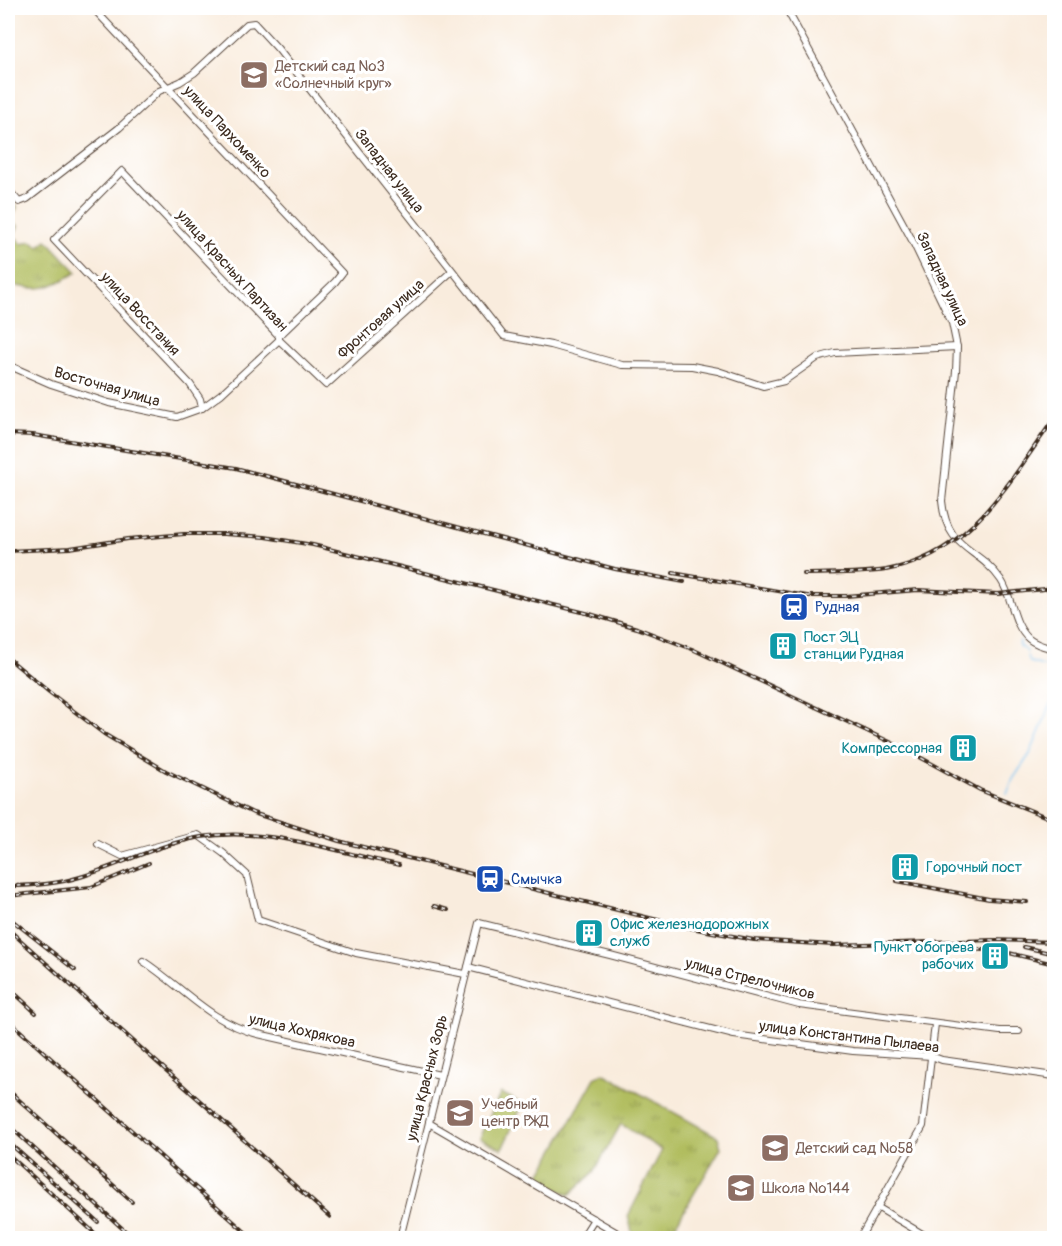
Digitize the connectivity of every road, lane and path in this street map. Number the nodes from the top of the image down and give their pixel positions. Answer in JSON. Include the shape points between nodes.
{"nodes":[{"id":1,"x":93,"y":8,"type":"edge"},
{"id":2,"x":786,"y":8,"type":"edge"},
{"id":3,"x":168,"y":86,"type":"junction"},
{"id":4,"x":8,"y":189,"type":"edge"},
{"id":5,"x":54,"y":240,"type":"joint"},
{"id":6,"x":452,"y":271,"type":"junction"},
{"id":7,"x":279,"y":338,"type":"junction"},
{"id":8,"x":957,"y":347,"type":"junction"},
{"id":9,"x":8,"y":365,"type":"edge"},
{"id":10,"x":326,"y":385,"type":"joint"},
{"id":11,"x":202,"y":408,"type":"junction"},
{"id":12,"x":1054,"y":649,"type":"edge"},
{"id":13,"x":98,"y":844,"type":"dead end"},
{"id":14,"x":479,"y":923,"type":"joint"},
{"id":15,"x":142,"y":961,"type":"dead end"},
{"id":16,"x":468,"y":967,"type":"junction"},
{"id":17,"x":465,"y":974,"type":"junction"},
{"id":18,"x":935,"y":1024,"type":"junction"},
{"id":19,"x":1019,"y":1031,"type":"dead end"},
{"id":20,"x":931,"y":1056,"type":"junction"},
{"id":21,"x":440,"y":1075,"type":"junction"},
{"id":22,"x":1054,"y":1076,"type":"edge"},
{"id":23,"x":429,"y":1124,"type":"junction"},
{"id":24,"x":878,"y":1207,"type":"junction"},
{"id":25,"x":594,"y":1219,"type":"junction"},
{"id":26,"x":400,"y":1239,"type":"edge"},
{"id":27,"x":582,"y":1239,"type":"edge"},
{"id":28,"x":626,"y":1239,"type":"edge"},
{"id":29,"x":860,"y":1239,"type":"edge"},
{"id":30,"x":929,"y":1239,"type":"edge"}],
"edges":[{"from":1,"to":3,"type":"street","name":"улица Пархоменко"},
{"from":2,"to":8,"type":"street","name":"Западная улица","via":[[912,240],[952,323]]},
{"from":3,"to":4,"type":"street","via":[[27,199],[19,202]]},
{"from":3,"to":6,"type":"street","name":"Западная улица","via":[[194,73],[247,24],[254,23]]},
{"from":3,"to":7,"type":"street","name":"улица Пархоменко","via":[[342,273]]},
{"from":5,"to":7,"type":"street","name":"улица Красных Партизан","via":[[122,171]]},
{"from":5,"to":11,"type":"street","name":"улица Восстания","via":[[190,384]]},
{"from":6,"to":8,"type":"street","name":"Западная улица","via":[[504,336],[622,365],[692,366],[763,386],[784,381],[817,358],[835,352]]},
{"from":6,"to":10,"type":"street","name":"Фронтовая улица"},
{"from":7,"to":10,"type":"street","name":"улица Красных Партизан"},
{"from":7,"to":11,"type":"street"},
{"from":8,"to":12,"type":"street","name":"Западная улица","via":[[942,501],[944,521],[956,540],[1000,578],[1028,638]]},
{"from":9,"to":11,"type":"street","name":"Восточная улица","via":[[109,403],[165,416],[177,417]]},
{"from":13,"to":17,"type":"street","via":[[122,856],[198,835],[247,875],[258,920],[357,953]]},
{"from":14,"to":16,"type":"street","name":"улица Красных Зорь"},
{"from":14,"to":18,"type":"street","name":"улица Стрелочников","via":[[790,1004]]},
{"from":15,"to":21,"type":"street","name":"улица Хохрякова","via":[[231,1026]]},
{"from":16,"to":17,"type":"street","name":"улица Красных Зорь"},
{"from":16,"to":20,"type":"street","name":"улица Константина Пылаева","via":[[735,1035],[853,1051]]},
{"from":17,"to":21,"type":"street","name":"улица Красных Зорь"},
{"from":18,"to":19,"type":"street","name":"улица Стрелочников"},
{"from":18,"to":20,"type":"street"},
{"from":20,"to":22,"type":"street","name":"улица Константина Пылаева"},
{"from":20,"to":24,"type":"street","via":[[923,1126]]},
{"from":21,"to":23,"type":"street","name":"улица Красных Зорь"},
{"from":23,"to":25,"type":"street"},
{"from":23,"to":26,"type":"street","name":"улица Красных Зорь"},
{"from":24,"to":29,"type":"street"},
{"from":24,"to":30,"type":"street"},
{"from":25,"to":27,"type":"street"},
{"from":25,"to":28,"type":"street"}]}
